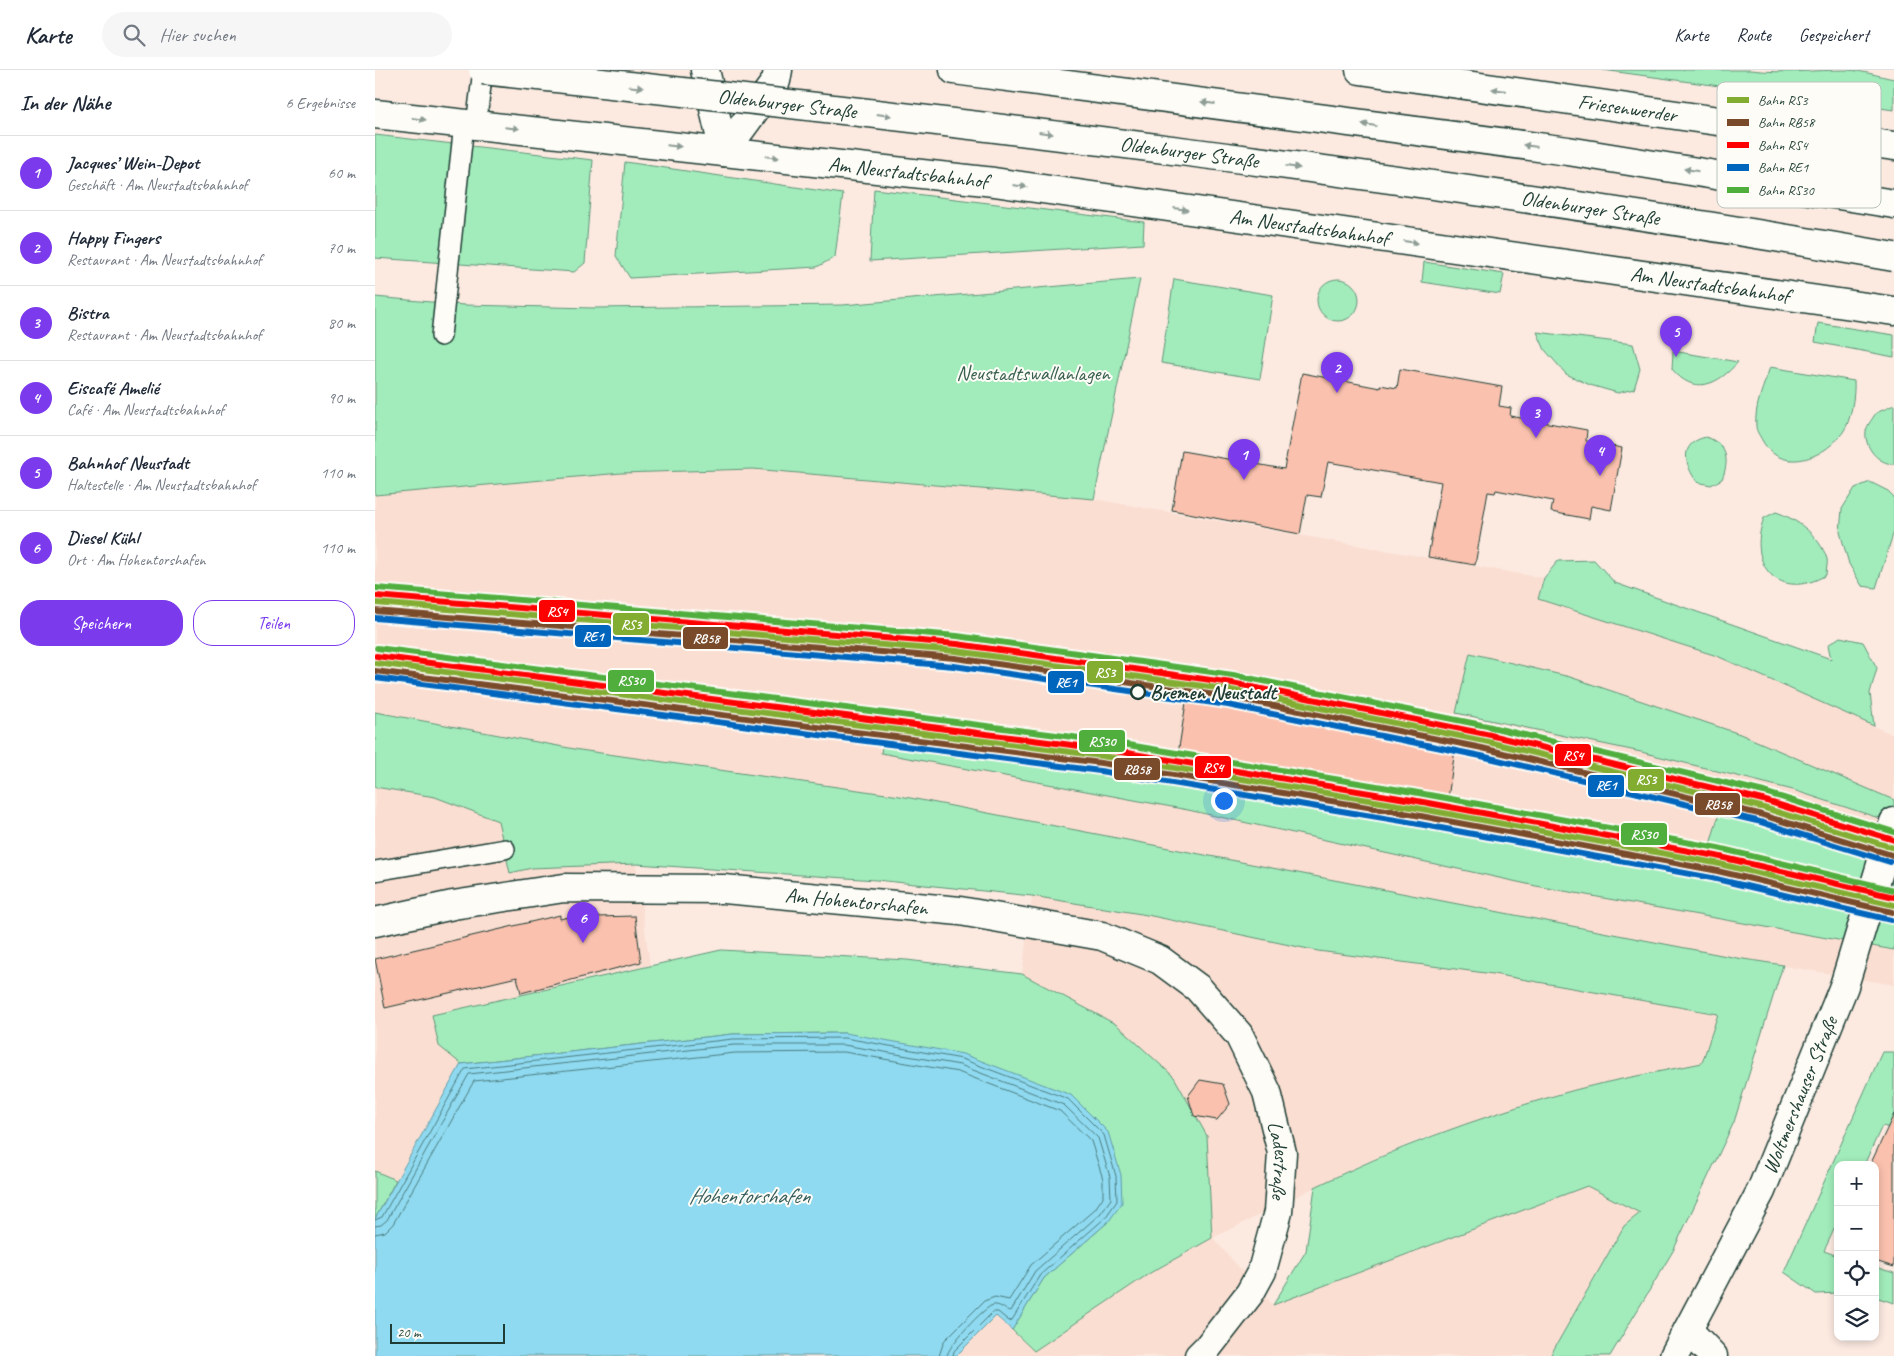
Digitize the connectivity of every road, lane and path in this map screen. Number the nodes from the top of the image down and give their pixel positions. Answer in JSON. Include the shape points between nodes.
{"nodes":[{"id":1,"x":483,"y":70,"type":"edge"},
{"id":2,"x":705,"y":70,"type":"edge"},
{"id":3,"x":778,"y":70,"type":"edge"},
{"id":4,"x":954,"y":70,"type":"edge"},
{"id":5,"x":1360,"y":70,"type":"edge"},
{"id":6,"x":375,"y":114,"type":"edge"},
{"id":7,"x":1717,"y":121,"type":"edge"},
{"id":8,"x":470,"y":124,"type":"junction"},
{"id":9,"x":1881,"y":144,"type":"edge"},
{"id":10,"x":1894,"y":146,"type":"edge"},
{"id":11,"x":724,"y":152,"type":"junction"},
{"id":12,"x":1717,"y":175,"type":"edge"},
{"id":13,"x":1881,"y":202,"type":"edge"},
{"id":14,"x":1894,"y":204,"type":"edge"},
{"id":15,"x":1894,"y":257,"type":"edge"},
{"id":16,"x":1894,"y":311,"type":"edge"},
{"id":17,"x":441,"y":336,"type":"dead end"},
{"id":18,"x":1894,"y":822,"type":"edge"},
{"id":19,"x":505,"y":849,"type":"dead end"},
{"id":20,"x":375,"y":871,"type":"edge"},
{"id":21,"x":375,"y":922,"type":"edge"},
{"id":22,"x":1267,"y":1092,"type":"joint"},
{"id":23,"x":1688,"y":1330,"type":"junction"},
{"id":24,"x":1199,"y":1356,"type":"edge"},
{"id":25,"x":1674,"y":1356,"type":"edge"},
{"id":26,"x":1713,"y":1356,"type":"edge"}],
"edges":[{"from":1,"to":8,"type":"lane"},
{"from":1,"to":15,"type":"main road","name":"Oldenburger Straße","one_way":true,"bridge":true,"via":[[1037,132],[1633,214]]},
{"from":2,"to":11,"type":"main road"},
{"from":3,"to":11,"type":"main road","via":[[776,81]]},
{"from":12,"to":4,"type":"main road","one_way":true,"via":[[1559,150]]},
{"from":7,"to":5,"type":"main road","name":"Friesenwerder","one_way":true},
{"from":6,"to":8,"type":"main road","name":"Am Neustadtsbahnhof","one_way":true},
{"from":8,"to":11,"type":"main road","name":"Am Neustadtsbahnhof","one_way":true},
{"from":8,"to":17,"type":"lane"},
{"from":10,"to":9,"type":"main road","name":"Friesenwerder","one_way":true},
{"from":11,"to":16,"type":"main road","name":"Am Neustadtsbahnhof","one_way":true,"via":[[994,182]]},
{"from":14,"to":13,"type":"main road","one_way":true},
{"from":18,"to":23,"type":"main road","name":"Woltmershauser Straße","via":[[1844,986],[1761,1191]]},
{"from":19,"to":20,"type":"lane"},
{"from":21,"to":22,"type":"main road","name":"Am Hohentorshafen","via":[[453,905],[564,888],[724,889],[960,911],[1102,936],[1160,960],[1198,988],[1239,1035]]},
{"from":22,"to":24,"type":"main road","name":"Ladestraße","via":[[1282,1153],[1278,1212],[1262,1271],[1249,1293]]},
{"from":23,"to":25,"type":"main road","name":"Woltmershauser Straße"},
{"from":23,"to":26,"type":"main road"}]}
